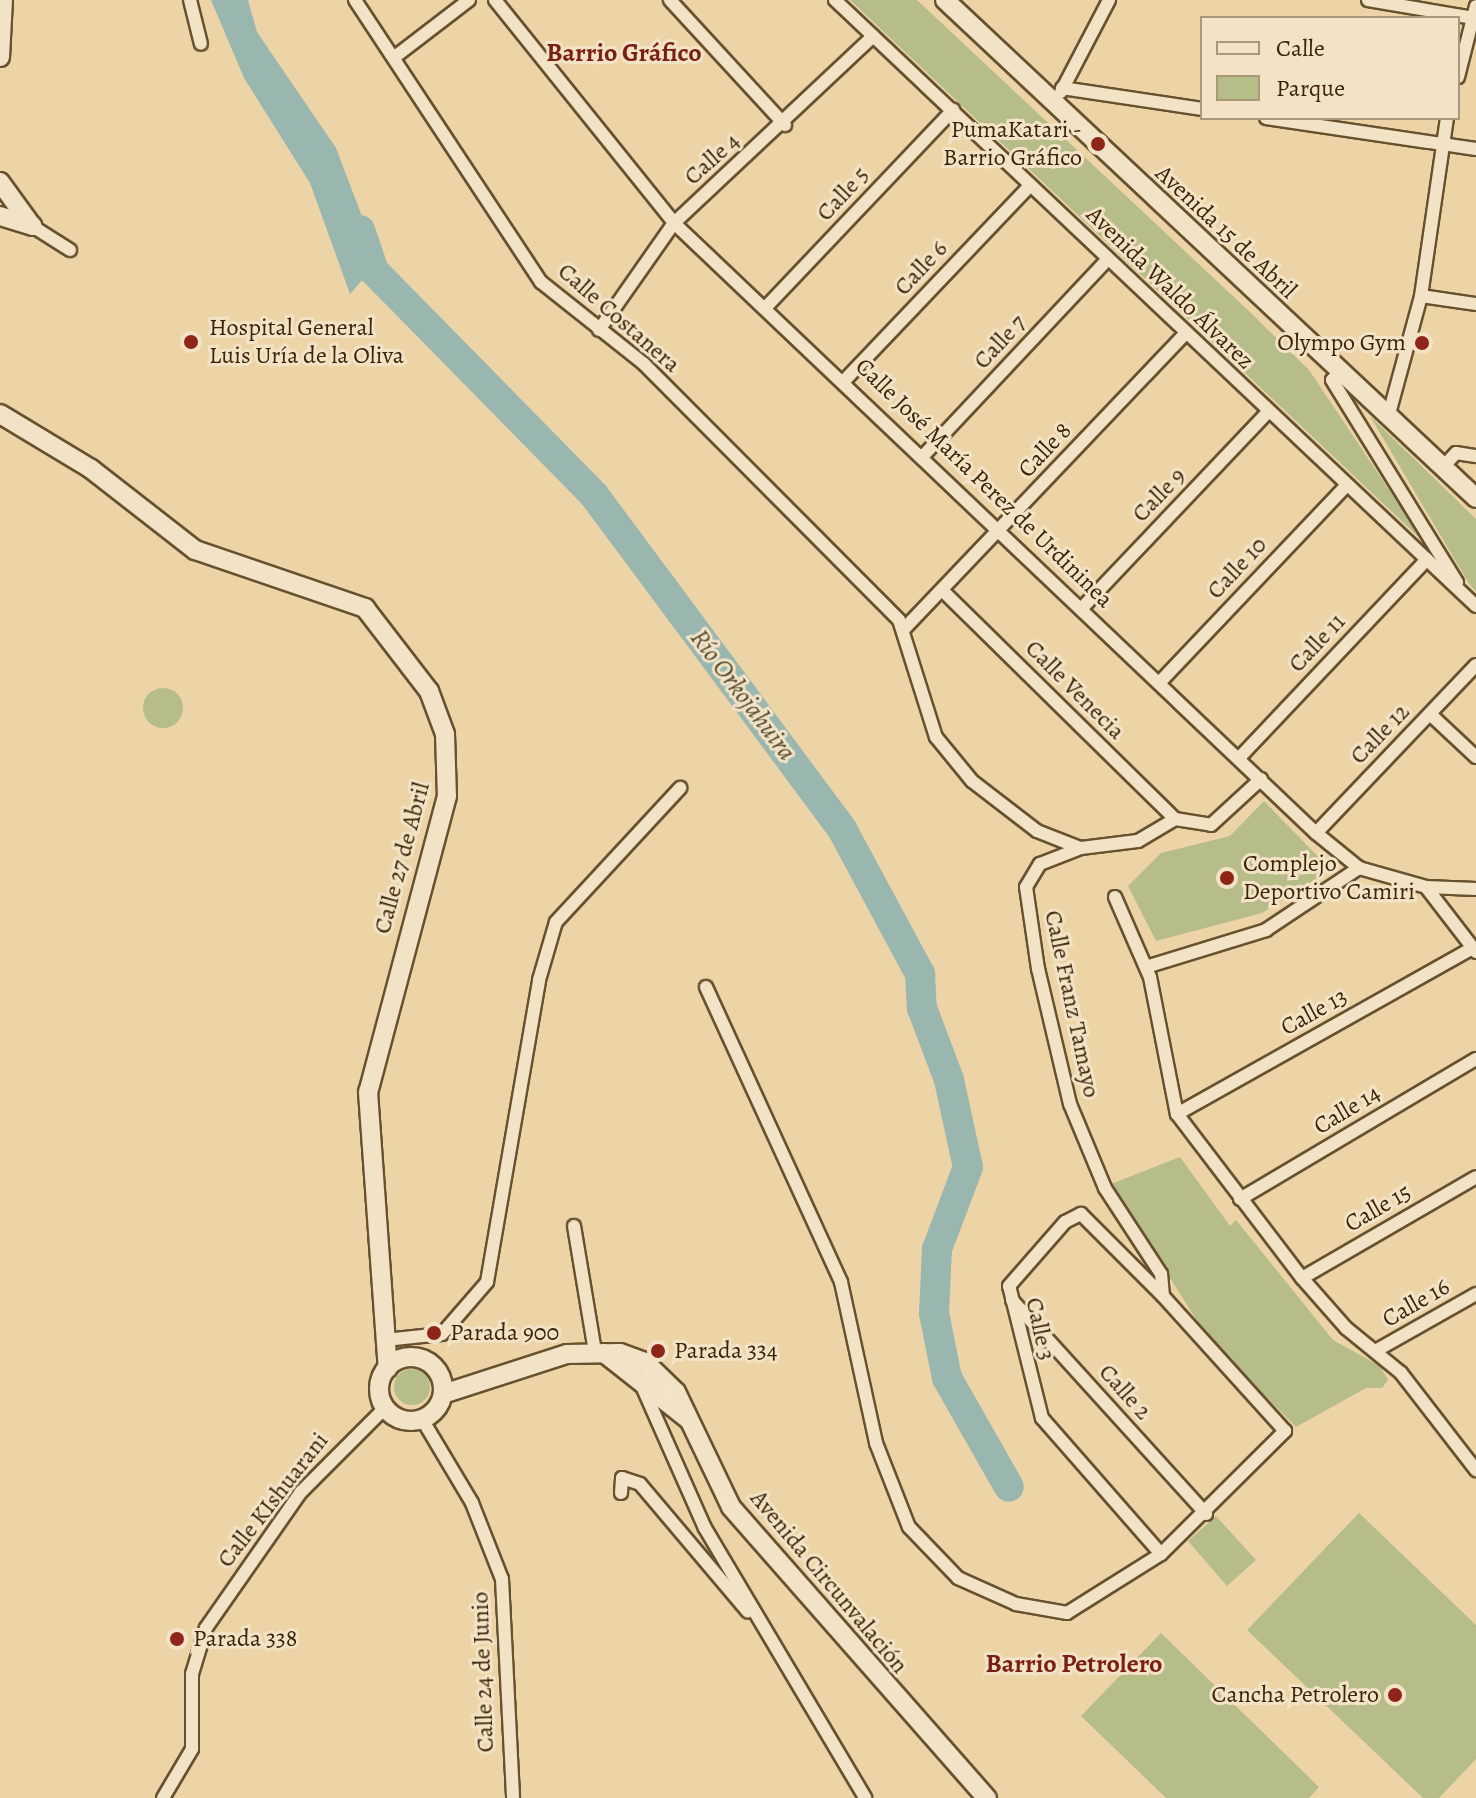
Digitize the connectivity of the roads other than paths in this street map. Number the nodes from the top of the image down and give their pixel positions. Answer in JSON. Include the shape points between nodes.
{"nodes":[{"id":1,"x":3,"y":0,"type":"edge"},
{"id":2,"x":190,"y":0,"type":"edge"},
{"id":3,"x":355,"y":0,"type":"edge"},
{"id":4,"x":469,"y":0,"type":"edge"},
{"id":5,"x":495,"y":0,"type":"edge"},
{"id":6,"x":670,"y":0,"type":"edge"},
{"id":7,"x":835,"y":0,"type":"edge"},
{"id":8,"x":945,"y":0,"type":"edge"},
{"id":9,"x":1109,"y":0,"type":"edge"},
{"id":10,"x":1368,"y":0,"type":"edge"},
{"id":11,"x":1475,"y":12,"type":"edge"},
{"id":12,"x":873,"y":36,"type":"junction"},
{"id":13,"x":201,"y":44,"type":"dead end"},
{"id":14,"x":396,"y":56,"type":"junction"},
{"id":15,"x":0,"y":57,"type":"edge"},
{"id":16,"x":1460,"y":69,"type":"edge"},
{"id":17,"x":1062,"y":88,"type":"junction"},
{"id":18,"x":1058,"y":107,"type":"junction"},
{"id":19,"x":1200,"y":109,"type":"edge"},
{"id":20,"x":953,"y":110,"type":"junction"},
{"id":21,"x":1279,"y":120,"type":"edge"},
{"id":22,"x":1447,"y":120,"type":"edge"},
{"id":23,"x":785,"y":125,"type":"junction"},
{"id":24,"x":1441,"y":144,"type":"junction"},
{"id":25,"x":1476,"y":149,"type":"edge"},
{"id":26,"x":0,"y":182,"type":"edge"},
{"id":27,"x":1030,"y":186,"type":"junction"},
{"id":28,"x":0,"y":216,"type":"edge"},
{"id":29,"x":674,"y":223,"type":"junction"},
{"id":30,"x":32,"y":226,"type":"junction"},
{"id":31,"x":70,"y":250,"type":"dead end"},
{"id":32,"x":1108,"y":259,"type":"junction"},
{"id":33,"x":1421,"y":296,"type":"junction"},
{"id":34,"x":1476,"y":304,"type":"edge"},
{"id":35,"x":766,"y":307,"type":"junction"},
{"id":36,"x":599,"y":330,"type":"junction"},
{"id":37,"x":1185,"y":334,"type":"junction"},
{"id":38,"x":1340,"y":372,"type":"junction"},
{"id":39,"x":844,"y":381,"type":"junction"},
{"id":40,"x":1268,"y":412,"type":"junction"},
{"id":41,"x":0,"y":414,"type":"edge"},
{"id":42,"x":1389,"y":414,"type":"junction"},
{"id":43,"x":923,"y":456,"type":"junction"},
{"id":44,"x":1476,"y":456,"type":"edge"},
{"id":45,"x":1443,"y":467,"type":"junction"},
{"id":46,"x":1347,"y":485,"type":"junction"},
{"id":47,"x":1476,"y":498,"type":"edge"},
{"id":48,"x":999,"y":530,"type":"junction"},
{"id":49,"x":1427,"y":559,"type":"junction"},
{"id":50,"x":944,"y":592,"type":"junction"},
{"id":51,"x":1471,"y":602,"type":"edge"},
{"id":52,"x":1082,"y":608,"type":"junction"},
{"id":53,"x":903,"y":630,"type":"junction"},
{"id":54,"x":1476,"y":665,"type":"edge"},
{"id":55,"x":1160,"y":682,"type":"junction"},
{"id":56,"x":1430,"y":714,"type":"junction"},
{"id":57,"x":1240,"y":757,"type":"junction"},
{"id":58,"x":1476,"y":757,"type":"edge"},
{"id":59,"x":1261,"y":779,"type":"junction"},
{"id":60,"x":680,"y":788,"type":"dead end"},
{"id":61,"x":1175,"y":819,"type":"junction"},
{"id":62,"x":1316,"y":833,"type":"junction"},
{"id":63,"x":1081,"y":848,"type":"junction"},
{"id":64,"x":1359,"y":868,"type":"junction"},
{"id":65,"x":1426,"y":887,"type":"junction"},
{"id":66,"x":1476,"y":889,"type":"edge"},
{"id":67,"x":1115,"y":897,"type":"dead end"},
{"id":68,"x":1474,"y":950,"type":"edge"},
{"id":69,"x":1146,"y":967,"type":"junction"},
{"id":70,"x":706,"y":987,"type":"dead end"},
{"id":71,"x":1476,"y":1059,"type":"edge"},
{"id":72,"x":1177,"y":1114,"type":"junction"},
{"id":73,"x":1476,"y":1177,"type":"edge"},
{"id":74,"x":1240,"y":1199,"type":"junction"},
{"id":75,"x":574,"y":1226,"type":"dead end"},
{"id":76,"x":1302,"y":1278,"type":"junction"},
{"id":77,"x":1476,"y":1294,"type":"edge"},
{"id":78,"x":1163,"y":1296,"type":"junction"},
{"id":79,"x":1012,"y":1300,"type":"junction"},
{"id":80,"x":385,"y":1340,"type":"junction"},
{"id":81,"x":1377,"y":1350,"type":"junction"},
{"id":82,"x":599,"y":1352,"type":"junction"},
{"id":83,"x":388,"y":1368,"type":"junction"},
{"id":84,"x":653,"y":1368,"type":"junction"},
{"id":85,"x":642,"y":1386,"type":"junction"},
{"id":86,"x":443,"y":1394,"type":"junction"},
{"id":87,"x":385,"y":1408,"type":"junction"},
{"id":88,"x":422,"y":1419,"type":"junction"},
{"id":89,"x":688,"y":1419,"type":"junction"},
{"id":90,"x":1476,"y":1470,"type":"edge"},
{"id":91,"x":621,"y":1493,"type":"dead end"},
{"id":92,"x":1206,"y":1514,"type":"junction"},
{"id":93,"x":1161,"y":1554,"type":"junction"},
{"id":94,"x":761,"y":1625,"type":"junction"},
{"id":95,"x":163,"y":1798,"type":"edge"},
{"id":96,"x":513,"y":1798,"type":"edge"},
{"id":97,"x":865,"y":1798,"type":"edge"},
{"id":98,"x":987,"y":1798,"type":"edge"}],
"edges":[{"from":1,"to":15,"type":"main road"},
{"from":2,"to":13,"type":"street"},
{"from":3,"to":14,"type":"street","name":"Calle Costanera"},
{"from":4,"to":14,"type":"street"},
{"from":5,"to":29,"type":"street","name":"Calle José María Perez de Urdininea"},
{"from":6,"to":23,"type":"street"},
{"from":7,"to":12,"type":"street","name":"Avenida Waldo Álvarez"},
{"from":8,"to":18,"type":"main road","name":"Avenida 15 de Abril"},
{"from":9,"to":17,"type":"street"},
{"from":10,"to":11,"type":"street"},
{"from":11,"to":16,"type":"street"},
{"from":12,"to":20,"type":"street","name":"Avenida Waldo Álvarez"},
{"from":12,"to":23,"type":"street","name":"Calle 4"},
{"from":14,"to":36,"type":"street","name":"Calle Costanera","via":[[499,225],[541,282]]},
{"from":17,"to":18,"type":"street"},
{"from":17,"to":19,"type":"street"},
{"from":18,"to":38,"type":"main road","name":"Avenida 15 de Abril"},
{"from":20,"to":27,"type":"street","name":"Avenida Waldo Álvarez"},
{"from":20,"to":35,"type":"street","name":"Calle 5"},
{"from":21,"to":24,"type":"street"},
{"from":22,"to":24,"type":"street"},
{"from":23,"to":29,"type":"street","name":"Calle 4"},
{"from":24,"to":25,"type":"street"},
{"from":24,"to":33,"type":"street"},
{"from":26,"to":30,"type":"main road"},
{"from":27,"to":32,"type":"street","name":"Avenida Waldo Álvarez"},
{"from":27,"to":39,"type":"street","name":"Calle 6"},
{"from":28,"to":30,"type":"main road"},
{"from":29,"to":35,"type":"street","name":"Calle José María Perez de Urdininea"},
{"from":29,"to":36,"type":"street","name":"Calle 4"},
{"from":30,"to":31,"type":"street"},
{"from":32,"to":37,"type":"street","name":"Avenida Waldo Álvarez"},
{"from":32,"to":43,"type":"street","name":"Calle 7"},
{"from":33,"to":34,"type":"street"},
{"from":33,"to":42,"type":"street"},
{"from":35,"to":39,"type":"street","name":"Calle José María Perez de Urdininea"},
{"from":36,"to":53,"type":"street","name":"Calle Costanera","via":[[644,364]]},
{"from":37,"to":40,"type":"street","name":"Avenida Waldo Álvarez"},
{"from":37,"to":48,"type":"street","name":"Calle 8"},
{"from":38,"to":42,"type":"main road","name":"Avenida 15 de Abril"},
{"from":38,"to":51,"type":"street","via":[[1332,380]]},
{"from":39,"to":43,"type":"street","name":"Calle José María Perez de Urdininea"},
{"from":40,"to":46,"type":"street","name":"Avenida Waldo Álvarez"},
{"from":40,"to":52,"type":"street","name":"Calle 9"},
{"from":41,"to":80,"type":"main road","name":"Calle 27 de Abril","via":[[91,469],[195,550],[365,608],[429,691],[445,734],[447,796],[368,1092]]},
{"from":42,"to":45,"type":"main road","name":"Avenida 15 de Abril"},
{"from":43,"to":48,"type":"street","name":"Calle José María Perez de Urdininea"},
{"from":44,"to":45,"type":"street","via":[[1456,453]]},
{"from":45,"to":47,"type":"main road","name":"Avenida 15 de Abril"},
{"from":46,"to":49,"type":"street","name":"Avenida Waldo Álvarez"},
{"from":46,"to":55,"type":"street","name":"Calle 10"},
{"from":48,"to":50,"type":"street","name":"Calle 8"},
{"from":48,"to":52,"type":"street","name":"Calle José María Perez de Urdininea"},
{"from":49,"to":51,"type":"street","name":"Avenida Waldo Álvarez"},
{"from":49,"to":57,"type":"street","name":"Calle 11"},
{"from":50,"to":53,"type":"street","name":"Calle 8"},
{"from":50,"to":61,"type":"street","name":"Calle Venecia"},
{"from":52,"to":55,"type":"street","name":"Calle José María Perez de Urdininea"},
{"from":53,"to":63,"type":"street","via":[[908,667],[936,737],[997,801],[1037,831]]},
{"from":54,"to":56,"type":"street","name":"Calle 12"},
{"from":55,"to":57,"type":"street","name":"Calle José María Perez de Urdininea"},
{"from":56,"to":58,"type":"street"},
{"from":56,"to":62,"type":"street","name":"Calle 12"},
{"from":57,"to":59,"type":"street","name":"Calle José María Perez de Urdininea"},
{"from":59,"to":61,"type":"street","via":[[1211,825]]},
{"from":59,"to":62,"type":"street","name":"Calle José María Perez de Urdininea"},
{"from":60,"to":80,"type":"street","via":[[621,857],[583,885],[553,930],[487,1282],[442,1334]]},
{"from":61,"to":63,"type":"street","via":[[1138,841]]},
{"from":62,"to":64,"type":"street","name":"Calle José María Perez de Urdininea"},
{"from":63,"to":78,"type":"street","name":"Calle Franz Tamayo","via":[[1040,864],[1026,887],[1038,969],[1087,1154],[1161,1274]]},
{"from":64,"to":65,"type":"street","name":"Calle José María Perez de Urdininea"},
{"from":64,"to":69,"type":"street","via":[[1266,930]]},
{"from":65,"to":66,"type":"street","name":"Calle José María Perez de Urdininea"},
{"from":65,"to":68,"type":"street"},
{"from":67,"to":69,"type":"street"},
{"from":68,"to":72,"type":"street","name":"Calle 13"},
{"from":69,"to":72,"type":"street"},
{"from":70,"to":93,"type":"street","via":[[841,1282],[890,1489],[928,1552],[987,1592],[1067,1613]]},
{"from":71,"to":74,"type":"street","name":"Calle 14"},
{"from":72,"to":74,"type":"street"},
{"from":73,"to":76,"type":"street","name":"Calle 15"},
{"from":74,"to":76,"type":"street"},
{"from":75,"to":82,"type":"street"},
{"from":76,"to":81,"type":"street","via":[[1346,1328]]},
{"from":77,"to":81,"type":"street","name":"Calle 16"},
{"from":78,"to":79,"type":"street","name":"Calle 3","via":[[1099,1223],[1081,1214],[1013,1276]]},
{"from":78,"to":92,"type":"street","name":"Calle Franz Tamayo","via":[[1285,1431]]},
{"from":79,"to":92,"type":"street","name":"Calle 2"},
{"from":79,"to":93,"type":"street","name":"Calle 3","via":[[1042,1418]]},
{"from":80,"to":83,"type":"main road","name":"Calle 27 de Abril"},
{"from":81,"to":90,"type":"street"},
{"from":82,"to":84,"type":"main road","via":[[632,1354]]},
{"from":82,"to":85,"type":"main road","name":"Avenida Circunvalación"},
{"from":82,"to":86,"type":"main road"},
{"from":83,"to":86,"type":"main road","via":[[405,1358],[425,1360],[440,1375]]},
{"from":83,"to":87,"type":"main road","via":[[379,1387]]},
{"from":84,"to":85,"type":"street"},
{"from":84,"to":89,"type":"main road","name":"Avenida Circunvalación"},
{"from":85,"to":89,"type":"main road","name":"Avenida Circunvalación"},
{"from":85,"to":94,"type":"street","via":[[705,1528]]},
{"from":86,"to":88,"type":"main road"},
{"from":87,"to":88,"type":"main road","via":[[401,1420]]},
{"from":87,"to":95,"type":"street","name":"Calle KIshuarani","via":[[301,1492],[206,1628],[192,1674],[192,1749]]},
{"from":88,"to":96,"type":"street","name":"Calle 24 de Junio","via":[[472,1503],[502,1579]]},
{"from":89,"to":98,"type":"main road","name":"Avenida Circunvalación","via":[[752,1533]]},
{"from":91,"to":94,"type":"street","via":[[622,1478],[640,1484]]},
{"from":92,"to":93,"type":"street"},
{"from":94,"to":97,"type":"street"}]}
